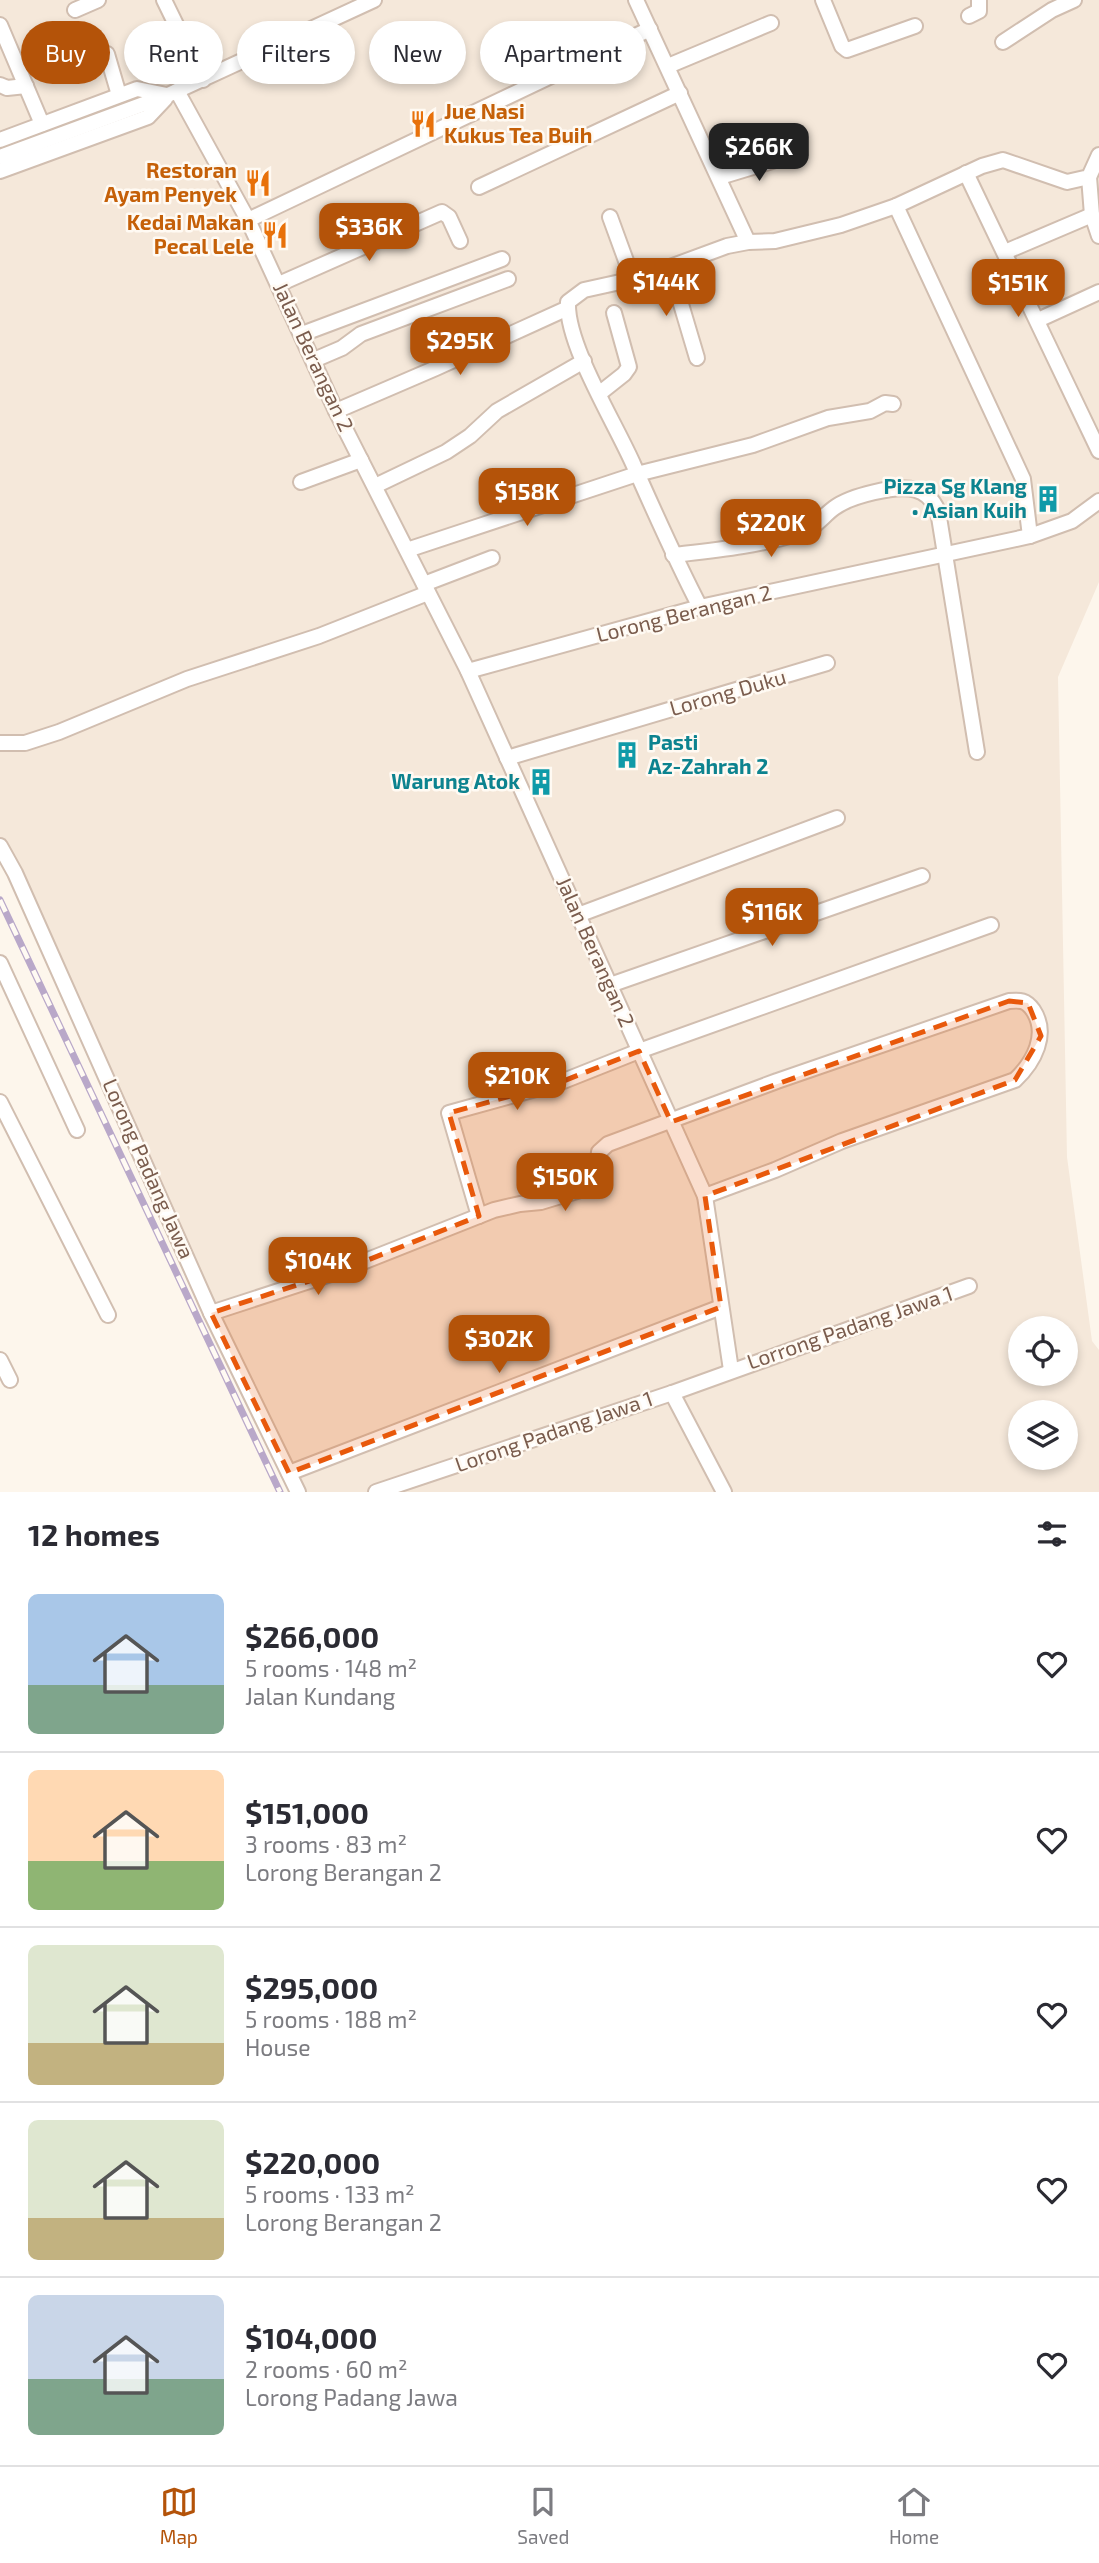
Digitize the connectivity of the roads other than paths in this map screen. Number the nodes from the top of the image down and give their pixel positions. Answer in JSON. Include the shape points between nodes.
{"nodes":[{"id":1,"x":97,"y":0,"type":"edge"},
{"id":2,"x":164,"y":0,"type":"edge"},
{"id":3,"x":374,"y":0,"type":"edge"},
{"id":4,"x":636,"y":0,"type":"edge"},
{"id":5,"x":823,"y":0,"type":"edge"},
{"id":6,"x":979,"y":0,"type":"edge"},
{"id":7,"x":1074,"y":0,"type":"edge"},
{"id":8,"x":75,"y":10,"type":"dead end"},
{"id":9,"x":969,"y":16,"type":"dead end"},
{"id":10,"x":174,"y":21,"type":"edge"},
{"id":11,"x":771,"y":23,"type":"dead end"},
{"id":12,"x":0,"y":25,"type":"edge"},
{"id":13,"x":915,"y":26,"type":"dead end"},
{"id":14,"x":650,"y":29,"type":"junction"},
{"id":15,"x":1003,"y":42,"type":"dead end"},
{"id":16,"x":110,"y":64,"type":"edge"},
{"id":17,"x":667,"y":66,"type":"junction"},
{"id":18,"x":223,"y":71,"type":"edge"},
{"id":19,"x":193,"y":84,"type":"edge"},
{"id":20,"x":0,"y":85,"type":"edge"},
{"id":21,"x":26,"y":86,"type":"junction"},
{"id":22,"x":172,"y":93,"type":"junction"},
{"id":23,"x":680,"y":93,"type":"junction"},
{"id":24,"x":119,"y":95,"type":"junction"},
{"id":25,"x":42,"y":124,"type":"junction"},
{"id":26,"x":0,"y":140,"type":"edge"},
{"id":27,"x":1099,"y":155,"type":"edge"},
{"id":28,"x":789,"y":156,"type":"dead end"},
{"id":29,"x":0,"y":157,"type":"edge"},
{"id":30,"x":0,"y":171,"type":"edge"},
{"id":31,"x":966,"y":173,"type":"junction"},
{"id":32,"x":720,"y":177,"type":"junction"},
{"id":33,"x":1089,"y":177,"type":"junction"},
{"id":34,"x":479,"y":187,"type":"dead end"},
{"id":35,"x":896,"y":206,"type":"junction"},
{"id":36,"x":1093,"y":215,"type":"junction"},
{"id":37,"x":610,"y":217,"type":"dead end"},
{"id":38,"x":248,"y":220,"type":"junction"},
{"id":39,"x":1099,"y":236,"type":"edge"},
{"id":40,"x":460,"y":240,"type":"dead end"},
{"id":41,"x":748,"y":242,"type":"junction"},
{"id":42,"x":1006,"y":252,"type":"junction"},
{"id":43,"x":502,"y":259,"type":"dead end"},
{"id":44,"x":670,"y":267,"type":"junction"},
{"id":45,"x":508,"y":279,"type":"dead end"},
{"id":46,"x":634,"y":279,"type":"junction"},
{"id":47,"x":279,"y":284,"type":"junction"},
{"id":48,"x":1099,"y":292,"type":"edge"},
{"id":49,"x":568,"y":308,"type":"junction"},
{"id":50,"x":614,"y":313,"type":"dead end"},
{"id":51,"x":1038,"y":320,"type":"junction"},
{"id":52,"x":302,"y":334,"type":"junction"},
{"id":53,"x":697,"y":358,"type":"dead end"},
{"id":54,"x":314,"y":360,"type":"junction"},
{"id":55,"x":584,"y":361,"type":"junction"},
{"id":56,"x":600,"y":394,"type":"junction"},
{"id":57,"x":893,"y":404,"type":"dead end"},
{"id":58,"x":336,"y":411,"type":"junction"},
{"id":59,"x":1099,"y":451,"type":"edge"},
{"id":60,"x":361,"y":460,"type":"junction"},
{"id":61,"x":637,"y":474,"type":"junction"},
{"id":62,"x":301,"y":482,"type":"dead end"},
{"id":63,"x":374,"y":486,"type":"junction"},
{"id":64,"x":1099,"y":501,"type":"edge"},
{"id":65,"x":1030,"y":536,"type":"junction"},
{"id":66,"x":407,"y":550,"type":"junction"},
{"id":67,"x":673,"y":555,"type":"junction"},
{"id":68,"x":944,"y":555,"type":"junction"},
{"id":69,"x":492,"y":558,"type":"dead end"},
{"id":70,"x":426,"y":588,"type":"junction"},
{"id":71,"x":700,"y":607,"type":"junction"},
{"id":72,"x":827,"y":663,"type":"dead end"},
{"id":73,"x":468,"y":671,"type":"junction"},
{"id":74,"x":0,"y":743,"type":"edge"},
{"id":75,"x":977,"y":752,"type":"dead end"},
{"id":76,"x":507,"y":758,"type":"junction"},
{"id":77,"x":837,"y":818,"type":"dead end"},
{"id":78,"x":0,"y":846,"type":"edge"},
{"id":79,"x":922,"y":876,"type":"dead end"},
{"id":80,"x":578,"y":915,"type":"junction"},
{"id":81,"x":991,"y":925,"type":"dead end"},
{"id":82,"x":0,"y":963,"type":"edge"},
{"id":83,"x":610,"y":985,"type":"junction"},
{"id":84,"x":639,"y":1051,"type":"junction"},
{"id":85,"x":0,"y":1102,"type":"edge"},
{"id":86,"x":671,"y":1122,"type":"junction"},
{"id":87,"x":6,"y":1130,"type":"edge"},
{"id":88,"x":76,"y":1130,"type":"dead end"},
{"id":89,"x":705,"y":1196,"type":"junction"},
{"id":90,"x":479,"y":1216,"type":"junction"},
{"id":91,"x":969,"y":1286,"type":"dead end"},
{"id":92,"x":722,"y":1307,"type":"junction"},
{"id":93,"x":211,"y":1313,"type":"junction"},
{"id":94,"x":108,"y":1315,"type":"dead end"},
{"id":95,"x":0,"y":1360,"type":"edge"},
{"id":96,"x":731,"y":1370,"type":"junction"},
{"id":97,"x":10,"y":1380,"type":"dead end"},
{"id":98,"x":672,"y":1393,"type":"junction"},
{"id":99,"x":289,"y":1473,"type":"junction"},
{"id":100,"x":298,"y":1492,"type":"edge"},
{"id":101,"x":376,"y":1492,"type":"edge"},
{"id":102,"x":724,"y":1492,"type":"edge"}],
"edges":[{"from":1,"to":8,"type":"street"},
{"from":2,"to":10,"type":"street"},
{"from":3,"to":18,"type":"street"},
{"from":4,"to":14,"type":"street"},
{"from":5,"to":13,"type":"street","via":[[842,46],[848,50]]},
{"from":6,"to":9,"type":"street","via":[[979,11]]},
{"from":7,"to":15,"type":"street"},
{"from":11,"to":17,"type":"street"},
{"from":12,"to":21,"type":"street"},
{"from":14,"to":17,"type":"street"},
{"from":14,"to":38,"type":"street"},
{"from":16,"to":24,"type":"street"},
{"from":17,"to":23,"type":"street"},
{"from":19,"to":22,"type":"street"},
{"from":20,"to":21,"type":"street"},
{"from":21,"to":25,"type":"street"},
{"from":22,"to":24,"type":"street","via":[[137,89]]},
{"from":22,"to":29,"type":"street"},
{"from":22,"to":30,"type":"street","via":[[148,117]]},
{"from":22,"to":38,"type":"street","name":"Jalan Berangan 2"},
{"from":23,"to":32,"type":"street"},
{"from":23,"to":34,"type":"street"},
{"from":24,"to":25,"type":"street"},
{"from":25,"to":26,"type":"street"},
{"from":27,"to":33,"type":"street"},
{"from":28,"to":32,"type":"street"},
{"from":31,"to":33,"type":"street","via":[[1003,160],[1067,182]]},
{"from":31,"to":35,"type":"street"},
{"from":31,"to":42,"type":"street"},
{"from":32,"to":41,"type":"street"},
{"from":33,"to":36,"type":"street"},
{"from":35,"to":41,"type":"street","via":[[805,235]]},
{"from":35,"to":65,"type":"street","via":[[1023,479]]},
{"from":36,"to":39,"type":"street"},
{"from":36,"to":42,"type":"street"},
{"from":37,"to":46,"type":"street"},
{"from":38,"to":47,"type":"street","name":"Jalan Berangan 2"},
{"from":40,"to":47,"type":"street","via":[[442,212]]},
{"from":41,"to":44,"type":"street"},
{"from":42,"to":51,"type":"street"},
{"from":43,"to":52,"type":"street"},
{"from":44,"to":46,"type":"street"},
{"from":44,"to":53,"type":"street"},
{"from":45,"to":54,"type":"street","via":[[361,334]]},
{"from":46,"to":49,"type":"street","via":[[584,290],[568,302]]},
{"from":47,"to":52,"type":"street","name":"Jalan Berangan 2"},
{"from":48,"to":51,"type":"street"},
{"from":49,"to":55,"type":"street"},
{"from":49,"to":58,"type":"street"},
{"from":50,"to":56,"type":"street","via":[[629,367]]},
{"from":51,"to":59,"type":"street"},
{"from":52,"to":54,"type":"street","name":"Jalan Berangan 2"},
{"from":54,"to":58,"type":"street","name":"Jalan Berangan 2"},
{"from":55,"to":56,"type":"street"},
{"from":55,"to":63,"type":"street","via":[[496,411],[446,452]]},
{"from":56,"to":61,"type":"street"},
{"from":57,"to":61,"type":"street","via":[[828,418],[753,445]]},
{"from":58,"to":60,"type":"street","name":"Jalan Berangan 2"},
{"from":60,"to":62,"type":"street"},
{"from":60,"to":63,"type":"street","name":"Jalan Berangan 2"},
{"from":61,"to":66,"type":"street"},
{"from":61,"to":67,"type":"street"},
{"from":63,"to":66,"type":"street","name":"Jalan Berangan 2"},
{"from":64,"to":65,"type":"street","name":"Lorong Berangan 2","via":[[1072,521]]},
{"from":65,"to":68,"type":"street","name":"Lorong Berangan 2"},
{"from":66,"to":70,"type":"street","name":"Jalan Berangan 2"},
{"from":67,"to":68,"type":"street","via":[[757,545],[804,532],[847,501],[892,488],[917,490],[933,500]]},
{"from":67,"to":71,"type":"street"},
{"from":68,"to":71,"type":"street","name":"Lorong Berangan 2"},
{"from":68,"to":75,"type":"street"},
{"from":69,"to":70,"type":"street"},
{"from":70,"to":73,"type":"street","name":"Jalan Berangan 2"},
{"from":70,"to":74,"type":"street","via":[[319,636],[187,679],[58,732],[25,743]]},
{"from":71,"to":73,"type":"street","name":"Lorong Berangan 2"},
{"from":72,"to":76,"type":"street","name":"Lorong Duku"},
{"from":73,"to":76,"type":"street","name":"Jalan Berangan 2"},
{"from":76,"to":80,"type":"street","name":"Jalan Berangan 2"},
{"from":77,"to":80,"type":"street"},
{"from":78,"to":93,"type":"street","name":"Lorong Padang Jawa"},
{"from":79,"to":83,"type":"street"},
{"from":80,"to":83,"type":"street","name":"Jalan Berangan 2"},
{"from":81,"to":84,"type":"street"},
{"from":82,"to":88,"type":"street"},
{"from":83,"to":84,"type":"street","name":"Jalan Berangan 2"},
{"from":84,"to":86,"type":"street","name":"Jalan Berangan 2"},
{"from":84,"to":90,"type":"street","via":[[561,1082],[449,1113]]},
{"from":85,"to":87,"type":"street"},
{"from":86,"to":89,"type":"street","name":"Jalan Berangan 2"},
{"from":86,"to":89,"type":"street","via":[[1009,1001],[1028,1003],[1038,1017],[1041,1036],[1037,1050],[1016,1080],[842,1141]]},
{"from":86,"to":90,"type":"street","via":[[608,1144],[599,1152],[601,1183]]},
{"from":87,"to":94,"type":"street"},
{"from":89,"to":92,"type":"street","name":"Jalan Berangan 2"},
{"from":90,"to":93,"type":"street","via":[[340,1271]]},
{"from":91,"to":96,"type":"street","name":"Lorrong Padang Jawa 1"},
{"from":92,"to":96,"type":"street","name":"Jalan Berangan 2"},
{"from":92,"to":99,"type":"street"},
{"from":93,"to":99,"type":"street","name":"Lorong Padang Jawa"},
{"from":95,"to":97,"type":"street"},
{"from":96,"to":98,"type":"street","name":"Lorong Padang Jawa 1"},
{"from":98,"to":101,"type":"street","name":"Lorong Padang Jawa 1"},
{"from":98,"to":102,"type":"street"},
{"from":99,"to":100,"type":"street","name":"Lorong Padang Jawa"}]}
